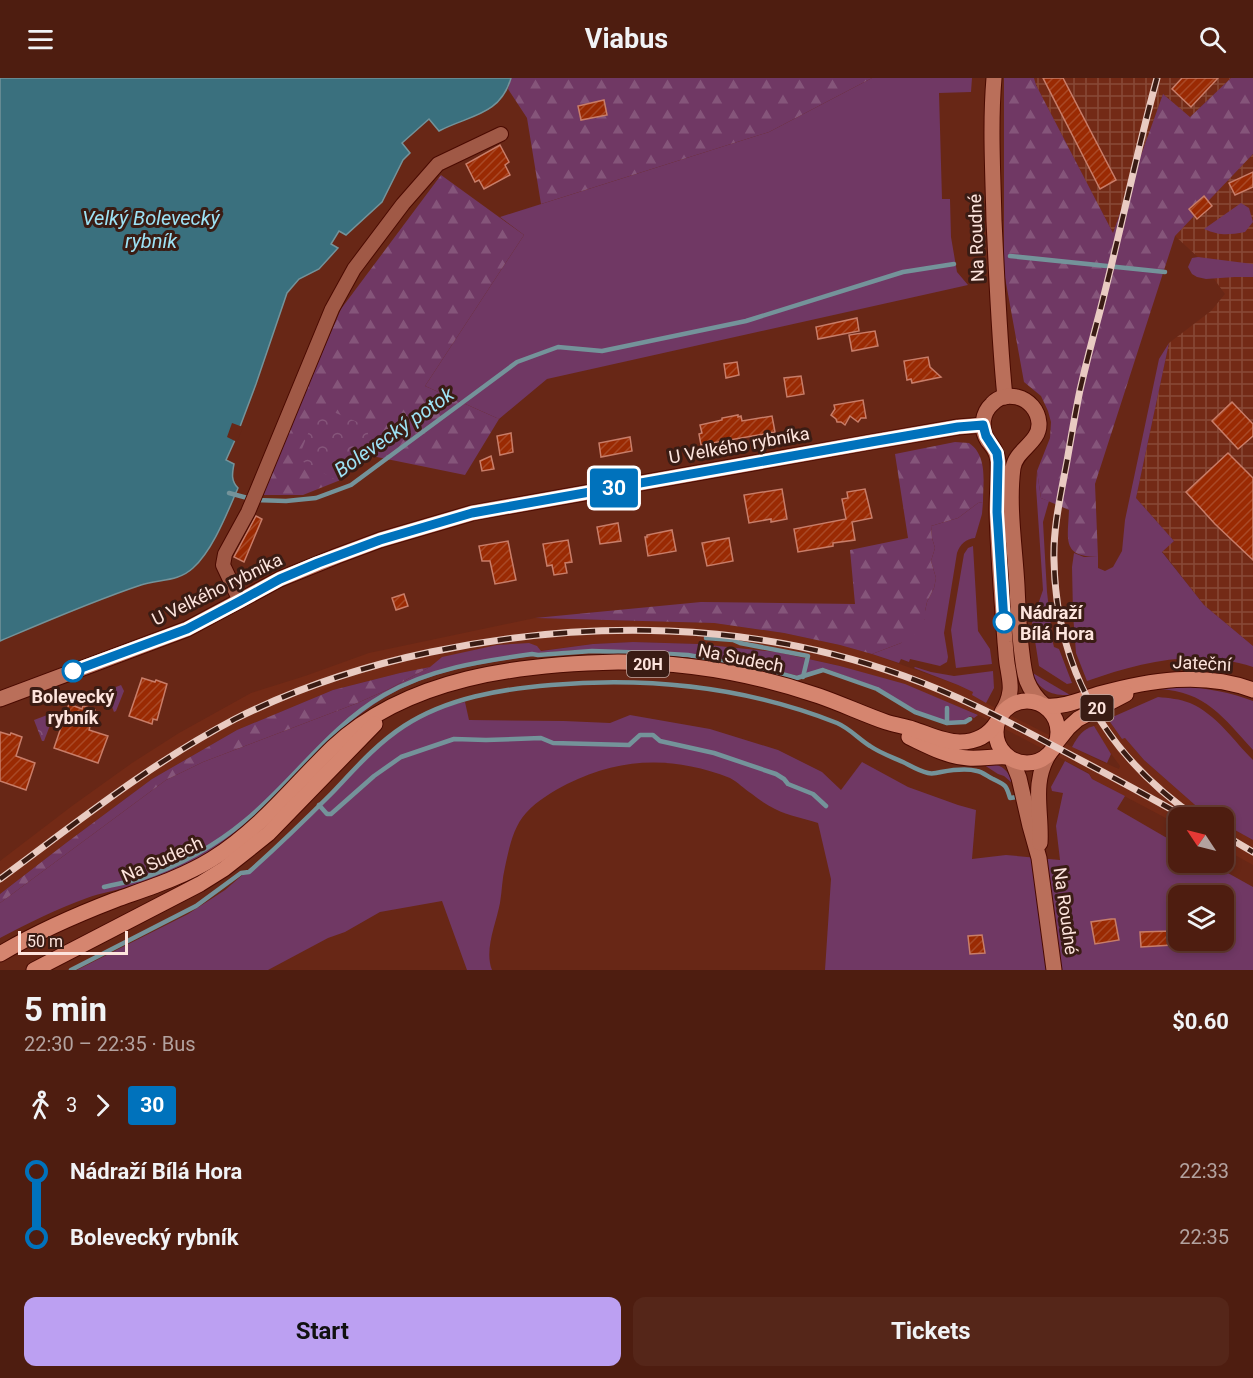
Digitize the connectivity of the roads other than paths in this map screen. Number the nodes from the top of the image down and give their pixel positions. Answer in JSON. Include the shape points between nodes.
{"nodes":[{"id":1,"x":994,"y":78,"type":"edge"},
{"id":2,"x":501,"y":134,"type":"dead end"},
{"id":3,"x":1005,"y":397,"type":"junction"},
{"id":4,"x":983,"y":425,"type":"junction"},
{"id":5,"x":992,"y":445,"type":"junction"},
{"id":6,"x":1025,"y":448,"type":"junction"},
{"id":7,"x":238,"y":596,"type":"junction"},
{"id":8,"x":1148,"y":684,"type":"junction"},
{"id":9,"x":1253,"y":690,"type":"edge"},
{"id":10,"x":0,"y":699,"type":"edge"},
{"id":11,"x":403,"y":702,"type":"junction"},
{"id":12,"x":1045,"y":706,"type":"junction"},
{"id":13,"x":1000,"y":717,"type":"junction"},
{"id":14,"x":889,"y":724,"type":"junction"},
{"id":15,"x":1052,"y":750,"type":"junction"},
{"id":16,"x":1010,"y":758,"type":"junction"},
{"id":17,"x":1039,"y":858,"type":"junction"},
{"id":18,"x":0,"y":954,"type":"edge"},
{"id":19,"x":34,"y":970,"type":"edge"},
{"id":20,"x":1054,"y":970,"type":"edge"}],
"edges":[{"from":1,"to":3,"type":"street","name":"Na Roudné","via":[[997,288]]},
{"from":2,"to":7,"type":"street","name":"U Velkého rybníka","via":[[438,164],[354,269],[332,309],[248,512],[225,554],[223,565]]},
{"from":3,"to":4,"type":"street","via":[[990,405]]},
{"from":3,"to":6,"type":"street","name":"Na Roudné","via":[[1023,399],[1036,411],[1037,435]]},
{"from":4,"to":5,"type":"street","name":"Na Roudné"},
{"from":4,"to":7,"type":"street","name":"U Velkého rybníka","via":[[472,513],[380,540]]},
{"from":5,"to":6,"type":"street","via":[[1005,452]]},
{"from":5,"to":13,"type":"street","name":"Na Roudné","via":[[998,462],[998,532],[1010,685],[1009,699]]},
{"from":6,"to":12,"type":"street","name":"Na Roudné","via":[[1015,462],[1012,484],[1020,635],[1027,680]]},
{"from":7,"to":10,"type":"street","name":"U Velkého rybníka","via":[[187,629]]},
{"from":8,"to":9,"type":"main road","name":"Jateční","number":"20","via":[[1203,679]]},
{"from":8,"to":12,"type":"main road","name":"Jateční","number":"20"},
{"from":8,"to":15,"type":"main road","name":"Jateční","number":"20","via":[[1082,716]]},
{"from":11,"to":14,"type":"main road","name":"Na Sudech","number":"20H","via":[[445,685],[540,666],[640,663],[765,681]]},
{"from":11,"to":18,"type":"main road","name":"Na Sudech","number":"20H","via":[[344,738],[258,825],[209,861],[64,921]]},
{"from":11,"to":19,"type":"main road","name":"Na Sudech","number":"20H","via":[[363,735],[268,834],[224,869]]},
{"from":12,"to":13,"type":"main road","number":"20","via":[[1021,701]]},
{"from":12,"to":15,"type":"main road","name":"Na Roudné","number":"20","via":[[1057,723]]},
{"from":13,"to":14,"type":"main road","name":"Na Sudech","number":"20H","via":[[991,731],[965,742]]},
{"from":13,"to":16,"type":"main road","name":"Na Roudné","via":[[996,738]]},
{"from":14,"to":16,"type":"main road","name":"Na Sudech","number":"20H","via":[[924,745],[953,756]]},
{"from":15,"to":16,"type":"main road","via":[[1039,761],[1028,763]]},
{"from":15,"to":17,"type":"street","name":"Na Roudné","via":[[1038,786]]},
{"from":16,"to":17,"type":"street","name":"Na Roudné","via":[[1019,778]]},
{"from":17,"to":20,"type":"street","name":"Na Roudné"}]}
